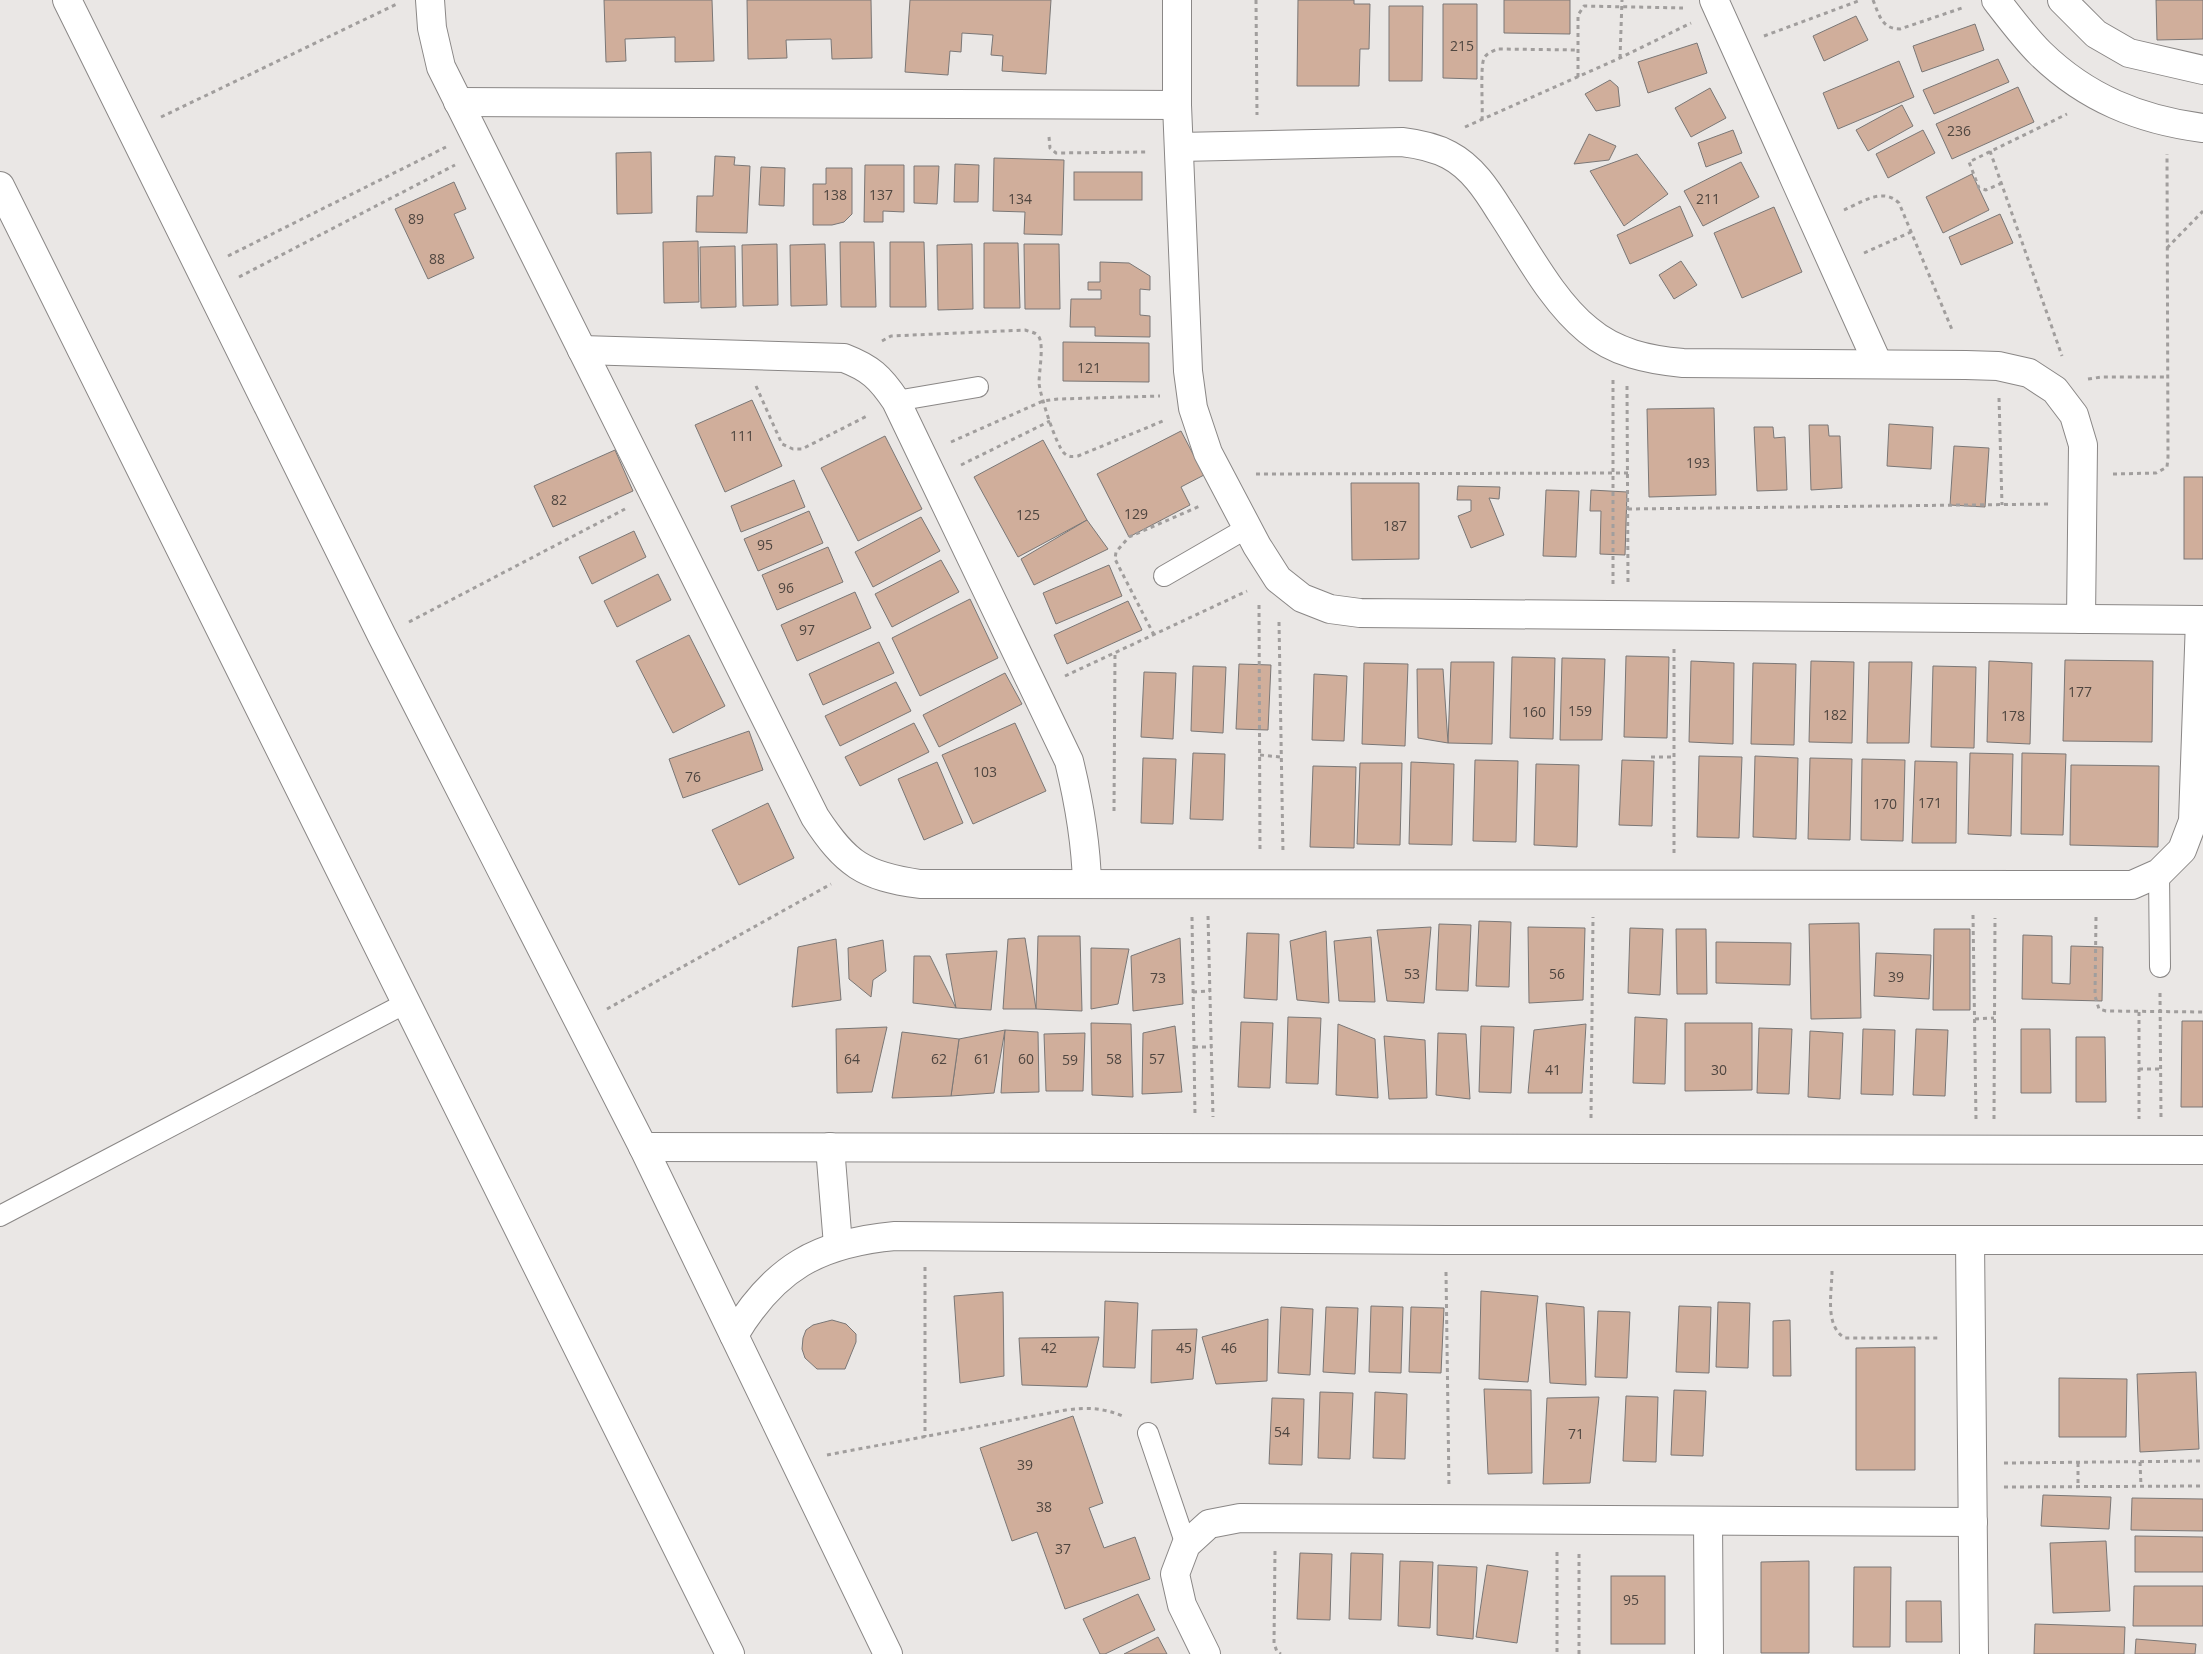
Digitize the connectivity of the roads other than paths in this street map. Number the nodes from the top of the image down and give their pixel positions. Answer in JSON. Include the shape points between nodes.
{"nodes":[{"id":1,"x":67,"y":0,"type":"edge"},
{"id":2,"x":430,"y":0,"type":"edge"},
{"id":3,"x":1177,"y":0,"type":"edge"},
{"id":4,"x":1996,"y":0,"type":"edge"},
{"id":5,"x":2062,"y":0,"type":"edge"},
{"id":6,"x":1716,"y":5,"type":"edge"},
{"id":7,"x":2203,"y":70,"type":"edge"},
{"id":8,"x":458,"y":102,"type":"junction"},
{"id":9,"x":1177,"y":105,"type":"junction"},
{"id":10,"x":2203,"y":128,"type":"edge"},
{"id":11,"x":1179,"y":152,"type":"junction"},
{"id":12,"x":0,"y":186,"type":"edge"},
{"id":13,"x":582,"y":350,"type":"junction"},
{"id":14,"x":1878,"y":364,"type":"junction"},
{"id":15,"x":978,"y":387,"type":"dead end"},
{"id":16,"x":896,"y":401,"type":"junction"},
{"id":17,"x":1247,"y":528,"type":"junction"},
{"id":18,"x":1164,"y":576,"type":"dead end"},
{"id":19,"x":2081,"y":619,"type":"junction"},
{"id":20,"x":2202,"y":620,"type":"edge"},
{"id":21,"x":2159,"y":873,"type":"junction"},
{"id":22,"x":1088,"y":884,"type":"junction"},
{"id":23,"x":2160,"y":967,"type":"road end"},
{"id":24,"x":406,"y":1004,"type":"junction"},
{"id":25,"x":643,"y":1147,"type":"junction"},
{"id":26,"x":830,"y":1147,"type":"junction"},
{"id":27,"x":2203,"y":1150,"type":"edge"},
{"id":28,"x":0,"y":1216,"type":"edge"},
{"id":29,"x":1970,"y":1240,"type":"junction"},
{"id":30,"x":2203,"y":1240,"type":"edge"},
{"id":31,"x":838,"y":1245,"type":"junction"},
{"id":32,"x":734,"y":1335,"type":"junction"},
{"id":33,"x":1148,"y":1433,"type":"road end"},
{"id":34,"x":1708,"y":1521,"type":"junction"},
{"id":35,"x":1973,"y":1522,"type":"junction"},
{"id":36,"x":1186,"y":1545,"type":"junction"},
{"id":37,"x":730,"y":1654,"type":"edge"},
{"id":38,"x":888,"y":1654,"type":"edge"},
{"id":39,"x":1206,"y":1654,"type":"edge"},
{"id":40,"x":1709,"y":1654,"type":"edge"},
{"id":41,"x":1974,"y":1654,"type":"edge"}],
"edges":[{"from":1,"to":25,"type":"street","via":[[382,636]]},
{"from":2,"to":8,"type":"street","via":[[432,28],[441,67]]},
{"from":3,"to":9,"type":"street"},
{"from":4,"to":10,"type":"street","via":[[2039,52],[2069,78],[2133,113],[2167,124]]},
{"from":5,"to":7,"type":"street","via":[[2096,34],[2129,53]]},
{"from":6,"to":14,"type":"street"},
{"from":8,"to":9,"type":"street"},
{"from":8,"to":13,"type":"street"},
{"from":9,"to":11,"type":"street"},
{"from":11,"to":14,"type":"street","via":[[1258,145],[1402,142],[1425,145],[1451,156],[1474,173],[1568,311],[1588,331],[1620,349],[1655,360],[1683,363]]},
{"from":11,"to":17,"type":"street","via":[[1192,402],[1205,446]]},
{"from":12,"to":24,"type":"street"},
{"from":13,"to":16,"type":"street","via":[[844,358],[865,366],[883,382]]},
{"from":13,"to":22,"type":"street","via":[[815,817],[834,846],[860,868],[888,880],[920,884]]},
{"from":14,"to":19,"type":"street","via":[[1998,366],[2063,386],[2083,445]]},
{"from":15,"to":16,"type":"lane"},
{"from":16,"to":22,"type":"street","via":[[1068,761],[1079,801]]},
{"from":17,"to":18,"type":"lane"},
{"from":17,"to":19,"type":"street","via":[[1268,587],[1330,609],[1360,613]]},
{"from":19,"to":20,"type":"street"},
{"from":20,"to":21,"type":"street","via":[[2193,821],[2182,850]]},
{"from":21,"to":22,"type":"street","via":[[2132,885]]},
{"from":21,"to":23,"type":"lane"},
{"from":24,"to":28,"type":"lane"},
{"from":24,"to":37,"type":"street"},
{"from":25,"to":26,"type":"street"},
{"from":25,"to":32,"type":"street"},
{"from":26,"to":27,"type":"street"},
{"from":26,"to":31,"type":"street"},
{"from":29,"to":30,"type":"street"},
{"from":29,"to":31,"type":"street","via":[[924,1237],[867,1239]]},
{"from":29,"to":35,"type":"street"},
{"from":31,"to":32,"type":"street","via":[[812,1256],[766,1290]]},
{"from":32,"to":38,"type":"street"},
{"from":33,"to":36,"type":"lane"},
{"from":34,"to":35,"type":"street"},
{"from":34,"to":36,"type":"street","via":[[1240,1518],[1209,1524]]},
{"from":34,"to":40,"type":"street"},
{"from":35,"to":41,"type":"street"},
{"from":36,"to":39,"type":"street","via":[[1176,1574],[1182,1605]]}]}
